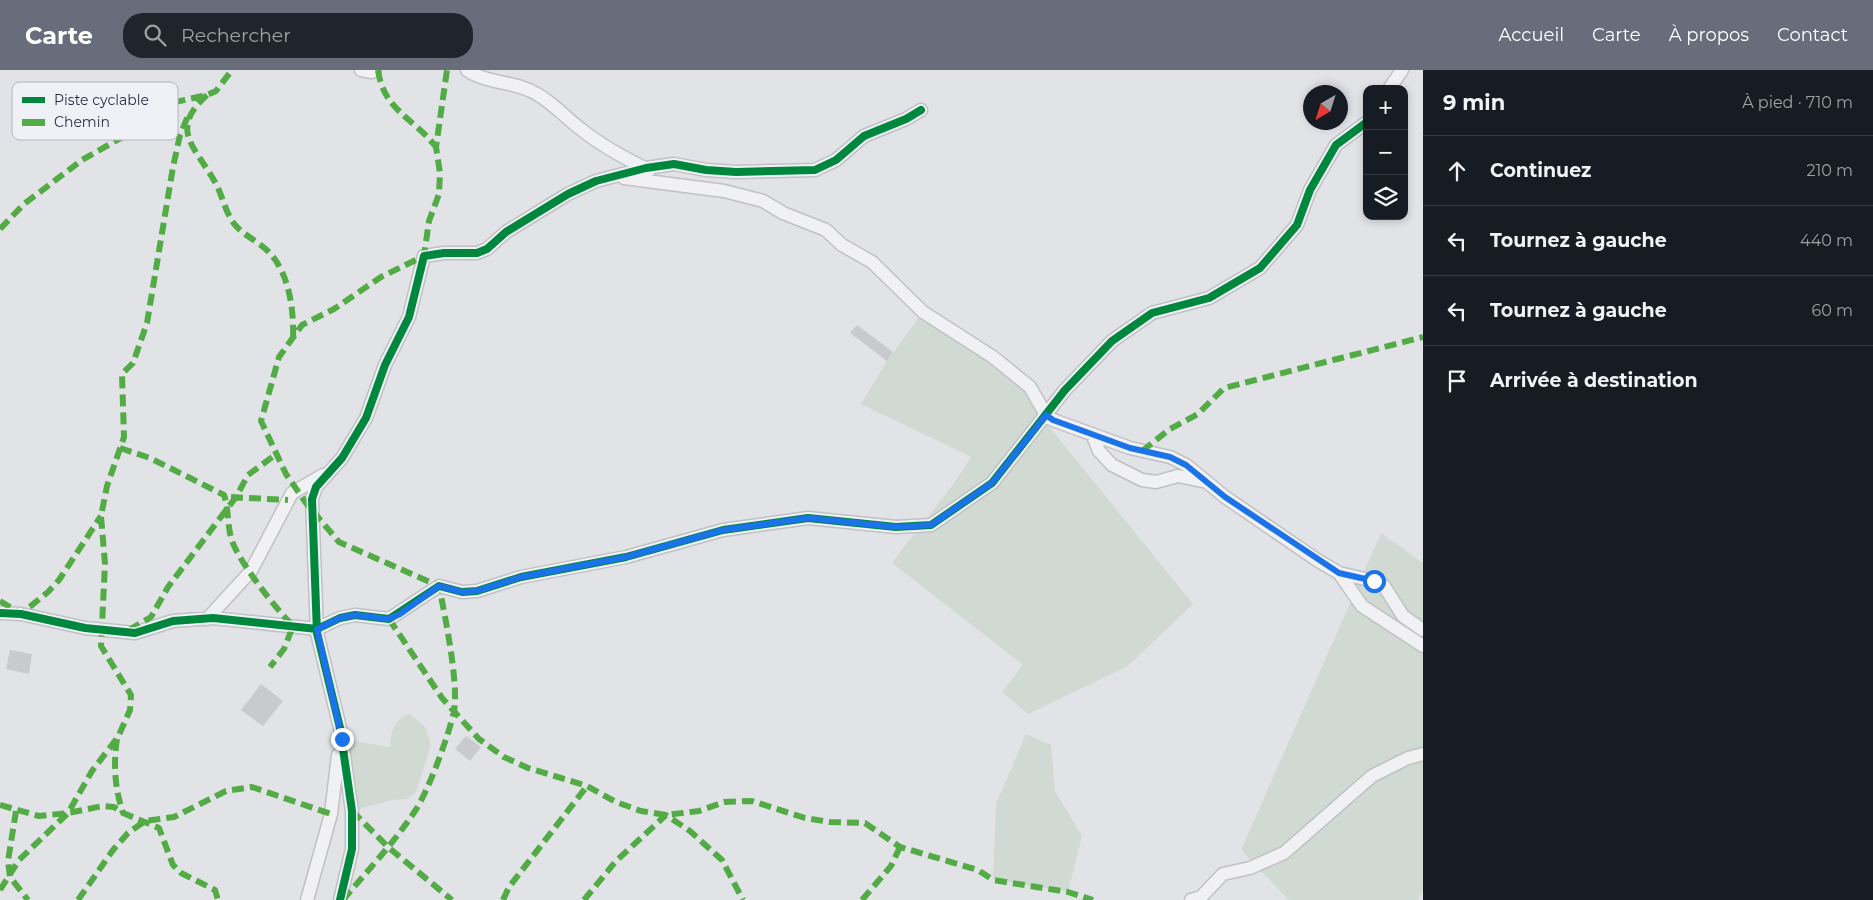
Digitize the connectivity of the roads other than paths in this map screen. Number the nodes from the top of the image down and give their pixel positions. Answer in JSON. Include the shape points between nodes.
{"nodes":[{"id":1,"x":361,"y":70,"type":"edge"},
{"id":2,"x":375,"y":70,"type":"edge"},
{"id":3,"x":467,"y":70,"type":"edge"},
{"id":4,"x":1402,"y":70,"type":"edge"},
{"id":5,"x":1392,"y":85,"type":"edge"},
{"id":6,"x":921,"y":110,"type":"dead end"},
{"id":7,"x":1363,"y":125,"type":"edge"},
{"id":8,"x":646,"y":168,"type":"junction"},
{"id":9,"x":612,"y":177,"type":"junction"},
{"id":10,"x":680,"y":184,"type":"junction"},
{"id":11,"x":1046,"y":415,"type":"junction"},
{"id":12,"x":1092,"y":434,"type":"junction"},
{"id":13,"x":332,"y":469,"type":"junction"},
{"id":14,"x":1206,"y":481,"type":"junction"},
{"id":15,"x":1339,"y":573,"type":"junction"},
{"id":16,"x":0,"y":613,"type":"edge"},
{"id":17,"x":207,"y":619,"type":"junction"},
{"id":18,"x":317,"y":629,"type":"junction"},
{"id":19,"x":1423,"y":630,"type":"edge"},
{"id":20,"x":1423,"y":646,"type":"edge"},
{"id":21,"x":340,"y":728,"type":"junction"},
{"id":22,"x":1423,"y":754,"type":"edge"},
{"id":23,"x":307,"y":900,"type":"edge"},
{"id":24,"x":340,"y":900,"type":"edge"},
{"id":25,"x":1191,"y":900,"type":"edge"}],
"edges":[{"from":1,"to":2,"type":"street"},
{"from":3,"to":8,"type":"street","via":[[535,92],[582,130]]},
{"from":4,"to":5,"type":"street"},
{"from":6,"to":8,"type":"street","via":[[864,136],[836,160],[815,170],[736,172],[674,164]]},
{"from":7,"to":11,"type":"street","via":[[1336,146],[1310,190],[1297,224],[1260,268],[1210,298],[1152,313],[1112,341]]},
{"from":8,"to":9,"type":"street"},
{"from":8,"to":10,"type":"street"},
{"from":9,"to":10,"type":"street"},
{"from":9,"to":13,"type":"street","via":[[596,181],[560,199],[506,232],[486,249],[424,256],[409,317],[385,365],[366,418]]},
{"from":10,"to":11,"type":"street","via":[[763,201],[783,213],[826,230],[842,245],[872,262],[923,312],[993,357],[1030,387]]},
{"from":11,"to":12,"type":"street"},
{"from":11,"to":18,"type":"street","via":[[992,483],[931,525],[896,527],[808,518],[723,530],[626,557],[521,577],[477,591],[462,592],[439,586],[389,619],[355,615]]},
{"from":12,"to":14,"type":"street","via":[[1130,448],[1170,457]]},
{"from":12,"to":14,"type":"street","via":[[1112,465],[1142,480],[1156,482],[1178,476]]},
{"from":13,"to":17,"type":"street","via":[[292,493],[251,571]]},
{"from":13,"to":18,"type":"street","via":[[316,487],[312,499]]},
{"from":14,"to":15,"type":"street"},
{"from":15,"to":19,"type":"street","via":[[1384,586],[1403,616]]},
{"from":15,"to":20,"type":"street","via":[[1362,606]]},
{"from":16,"to":17,"type":"street","via":[[85,628],[135,632],[173,622]]},
{"from":17,"to":18,"type":"street"},
{"from":18,"to":21,"type":"street"},
{"from":21,"to":23,"type":"street","via":[[331,814]]},
{"from":21,"to":24,"type":"street","via":[[352,811],[352,849]]},
{"from":22,"to":25,"type":"street","via":[[1372,776],[1284,853],[1250,868],[1223,874],[1200,897]]}]}
